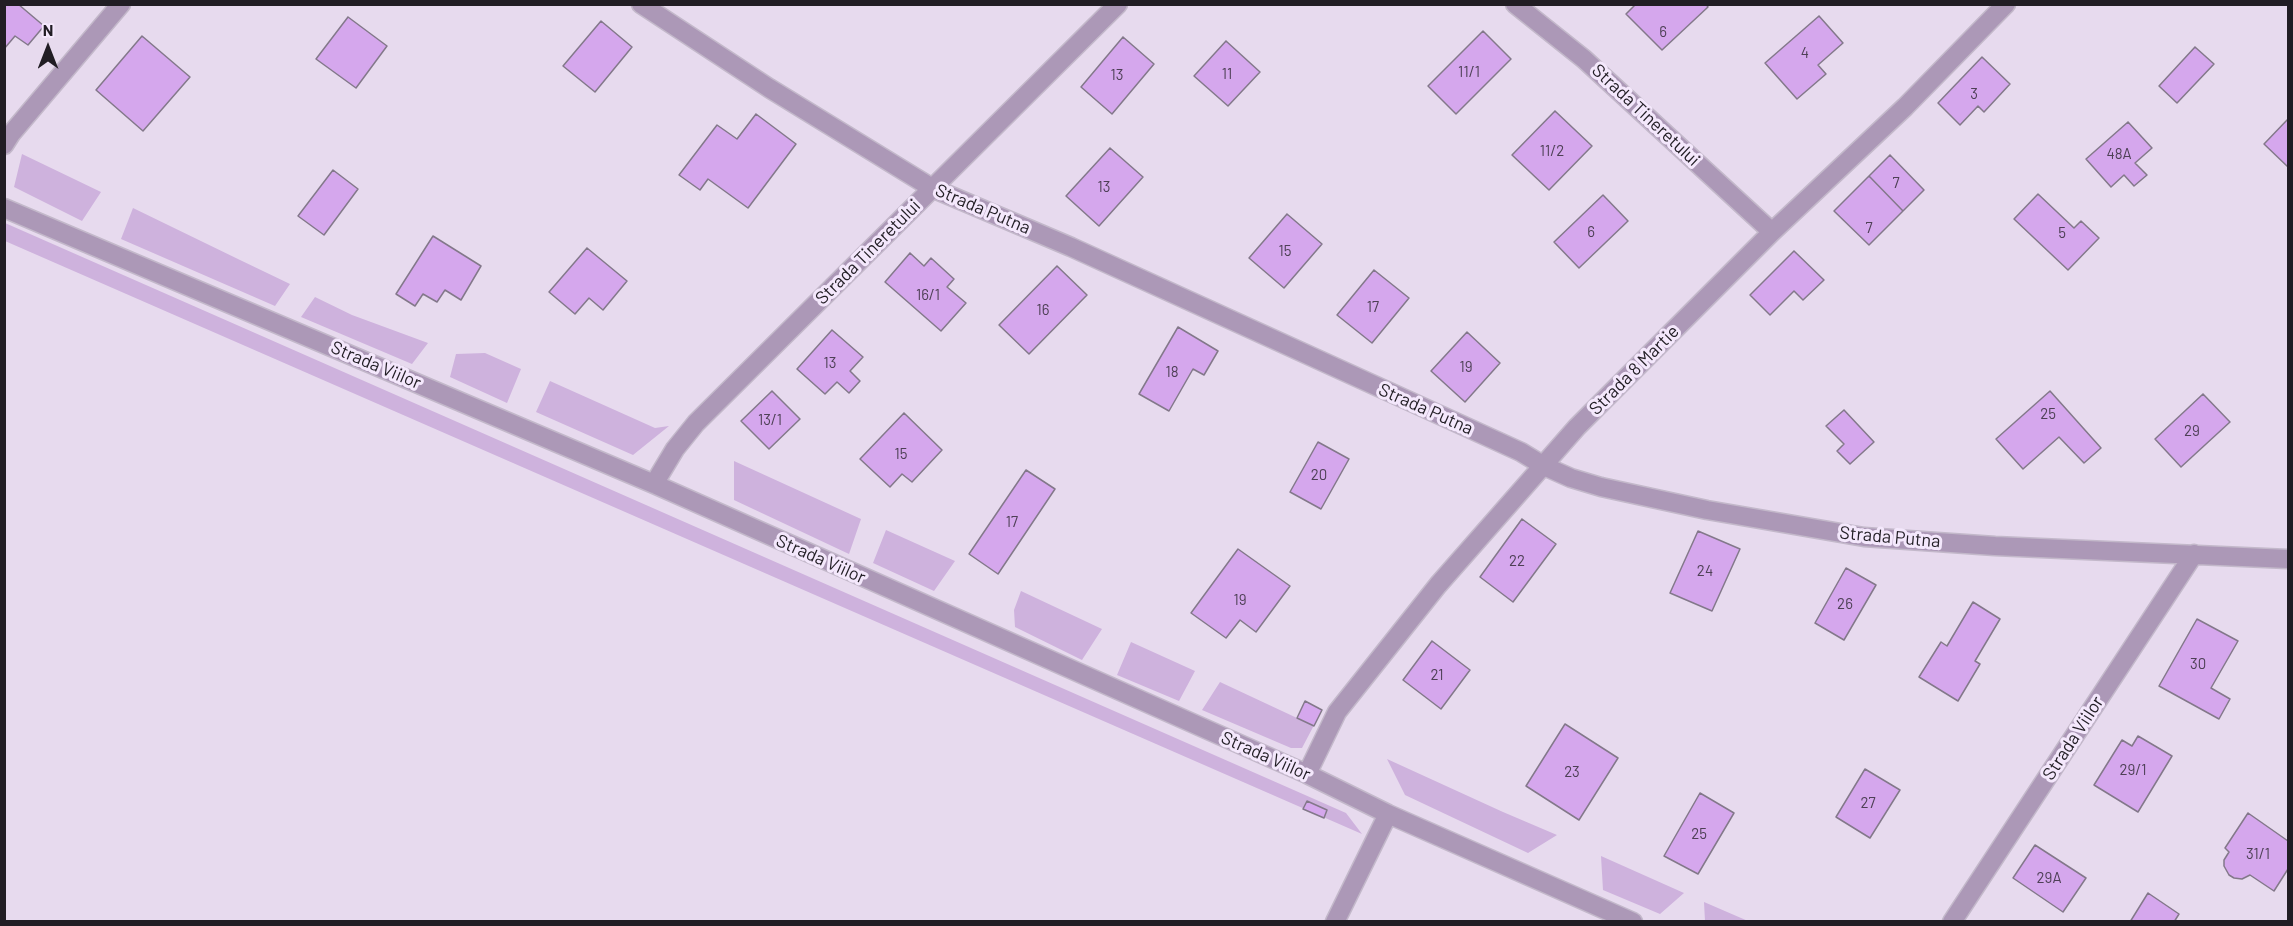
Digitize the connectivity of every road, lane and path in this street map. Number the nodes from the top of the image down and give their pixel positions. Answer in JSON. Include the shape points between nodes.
{"nodes":[{"id":1,"x":121,"y":4,"type":"edge"},
{"id":2,"x":641,"y":4,"type":"edge"},
{"id":3,"x":1118,"y":4,"type":"edge"},
{"id":4,"x":1515,"y":4,"type":"edge"},
{"id":5,"x":2006,"y":4,"type":"edge"},
{"id":6,"x":4,"y":145,"type":"edge"},
{"id":7,"x":932,"y":188,"type":"junction"},
{"id":8,"x":4,"y":208,"type":"edge"},
{"id":9,"x":1772,"y":232,"type":"junction"},
{"id":10,"x":1544,"y":466,"type":"junction"},
{"id":11,"x":654,"y":484,"type":"junction"},
{"id":12,"x":2194,"y":554,"type":"junction"},
{"id":13,"x":2289,"y":559,"type":"edge"},
{"id":14,"x":1307,"y":774,"type":"junction"},
{"id":15,"x":1388,"y":814,"type":"junction"},
{"id":16,"x":1335,"y":921,"type":"edge"},
{"id":17,"x":1633,"y":921,"type":"edge"},
{"id":18,"x":1952,"y":921,"type":"edge"}],
"edges":[{"from":1,"to":6,"type":"street"},
{"from":2,"to":7,"type":"street","name":"Strada Putna"},
{"from":3,"to":7,"type":"street","name":"Strada Tineretului"},
{"from":4,"to":9,"type":"street","name":"Strada Tineretului","via":[[1584,59]]},
{"from":5,"to":9,"type":"street","name":"Strada 8 Martie","via":[[1905,107]]},
{"from":7,"to":10,"type":"street","name":"Strada Putna","via":[[1071,247],[1521,452]]},
{"from":7,"to":11,"type":"street","name":"Strada Tineretului","via":[[696,423]]},
{"from":8,"to":11,"type":"street","name":"Strada Viilor"},
{"from":9,"to":10,"type":"street","name":"Strada 8 Martie","via":[[1577,427]]},
{"from":10,"to":12,"type":"street","name":"Strada Putna","via":[[1601,487],[1864,537]]},
{"from":10,"to":14,"type":"street","name":"Strada 8 Martie","via":[[1438,585],[1337,712]]},
{"from":11,"to":14,"type":"street","name":"Strada Viilor"},
{"from":12,"to":13,"type":"street","name":"Strada Putna"},
{"from":12,"to":18,"type":"street","name":"Strada Viilor"},
{"from":14,"to":15,"type":"street","name":"Strada Viilor"},
{"from":15,"to":16,"type":"street"},
{"from":15,"to":17,"type":"street","name":"Strada Viilor"}]}
